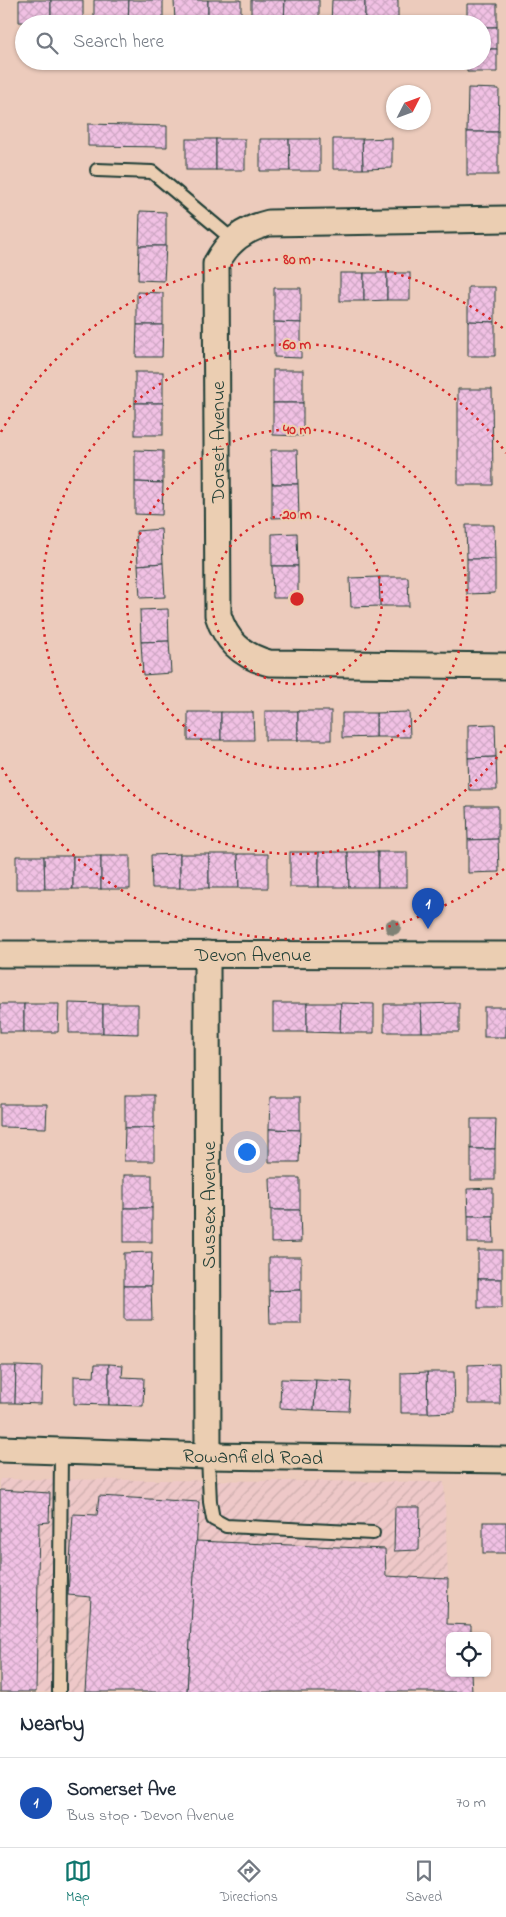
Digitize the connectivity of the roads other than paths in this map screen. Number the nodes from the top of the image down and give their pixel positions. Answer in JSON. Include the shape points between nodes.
{"nodes":[{"id":1,"x":97,"y":170,"type":"dead end"},
{"id":2,"x":506,"y":219,"type":"edge"},
{"id":3,"x":232,"y":240,"type":"junction"},
{"id":4,"x":506,"y":666,"type":"edge"},
{"id":5,"x":0,"y":954,"type":"edge"},
{"id":6,"x":207,"y":954,"type":"junction"},
{"id":7,"x":506,"y":955,"type":"edge"},
{"id":8,"x":0,"y":1449,"type":"edge"},
{"id":9,"x":61,"y":1451,"type":"junction"},
{"id":10,"x":208,"y":1456,"type":"junction"},
{"id":11,"x":506,"y":1460,"type":"edge"},
{"id":12,"x":373,"y":1533,"type":"dead end"},
{"id":13,"x":59,"y":1692,"type":"edge"}],
"edges":[{"from":1,"to":3,"type":"lane","via":[[152,172]]},
{"from":2,"to":3,"type":"street","name":"Dorset Avenue","via":[[269,223]]},
{"from":3,"to":4,"type":"street","name":"Dorset Avenue","via":[[216,264],[218,615],[228,637],[245,654],[269,663]]},
{"from":5,"to":6,"type":"street","name":"Devon Avenue"},
{"from":6,"to":7,"type":"street","name":"Devon Avenue"},
{"from":6,"to":10,"type":"street","name":"Sussex Avenue"},
{"from":8,"to":9,"type":"street","name":"Rowanfield Road"},
{"from":9,"to":10,"type":"street","name":"Rowanfield Road"},
{"from":9,"to":13,"type":"lane"},
{"from":10,"to":11,"type":"street","name":"Rowanfield Road"},
{"from":10,"to":12,"type":"lane","via":[[213,1519],[226,1526]]}]}
